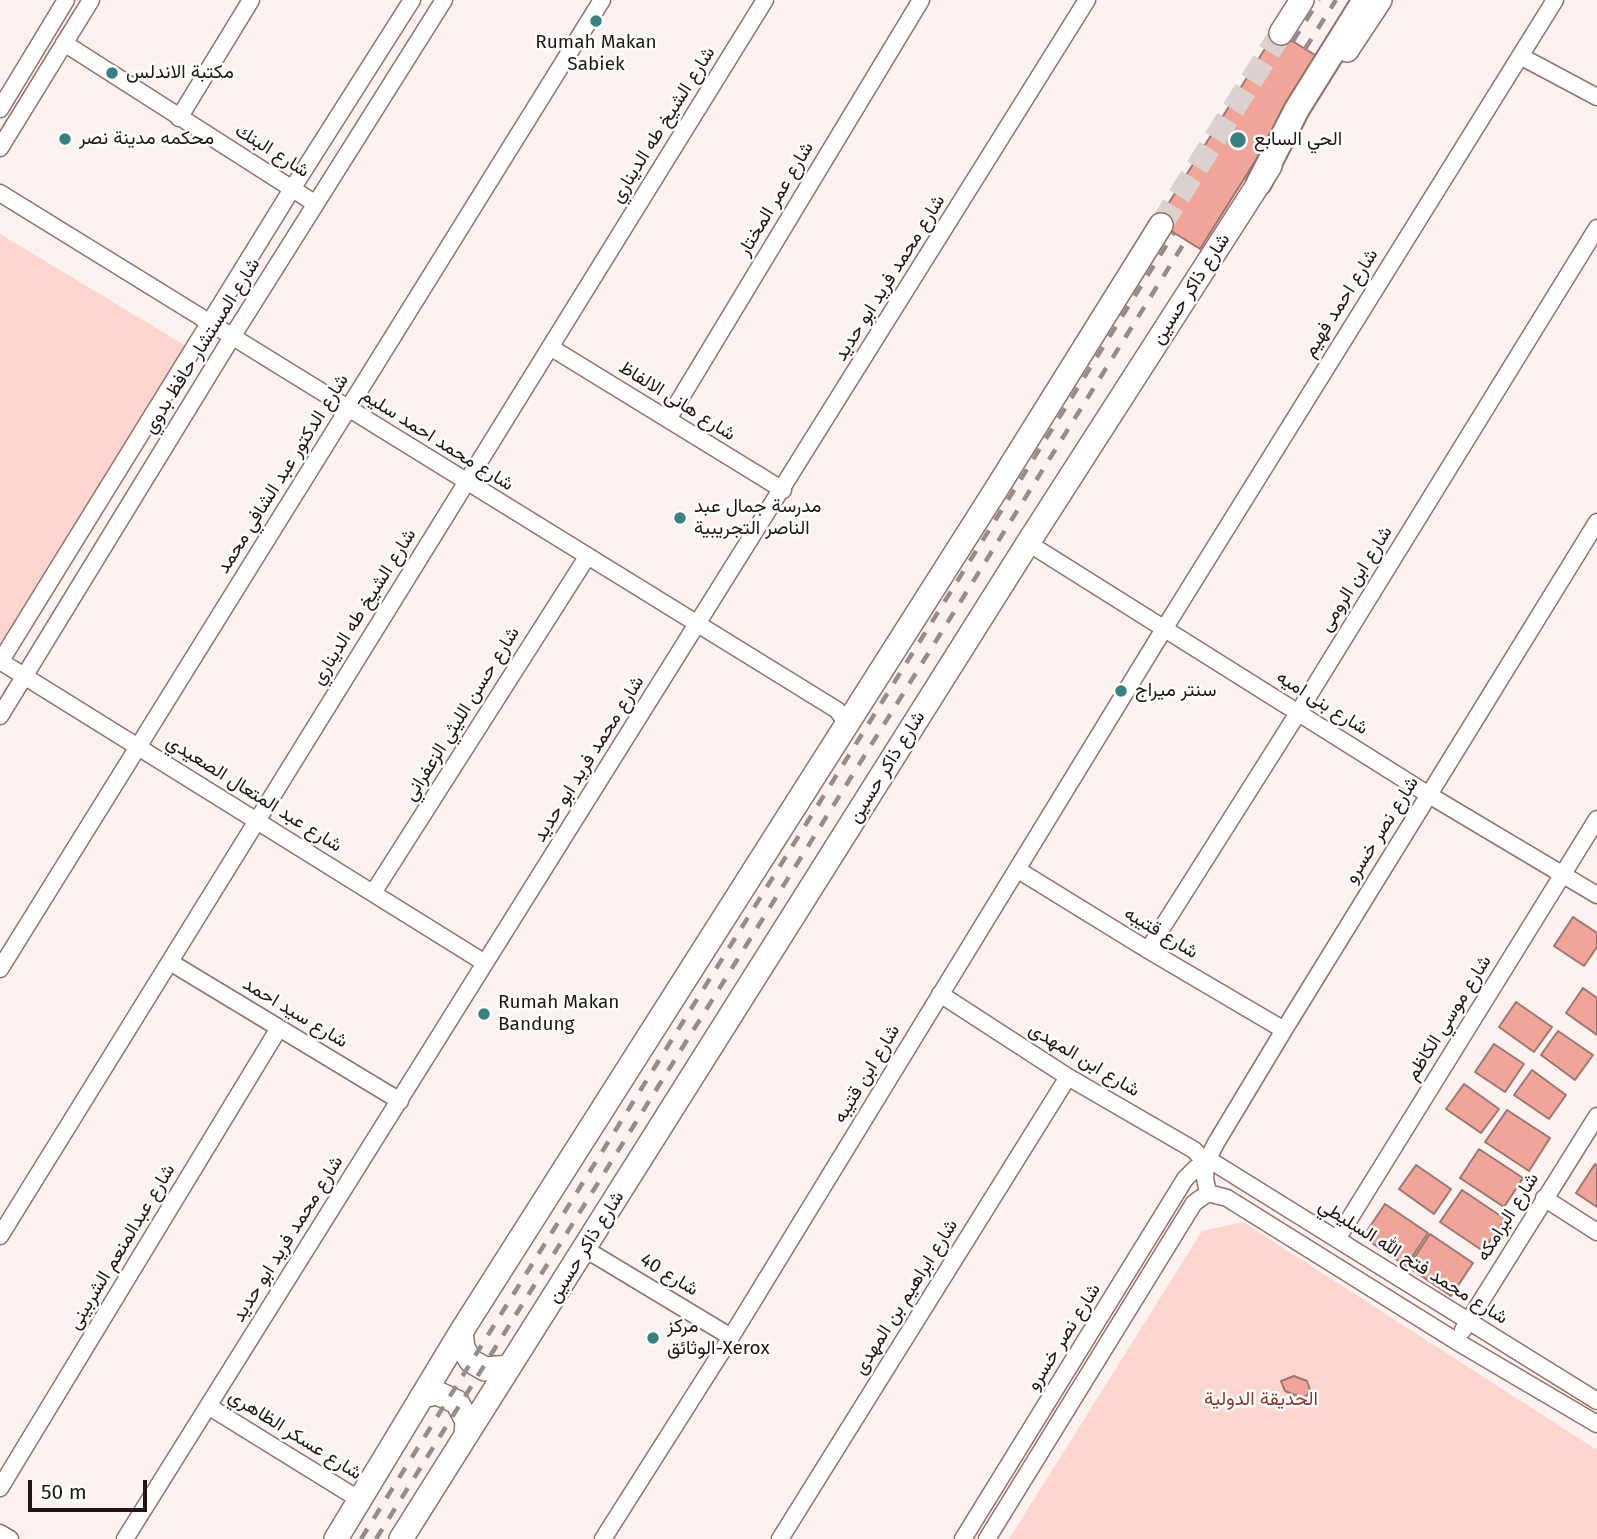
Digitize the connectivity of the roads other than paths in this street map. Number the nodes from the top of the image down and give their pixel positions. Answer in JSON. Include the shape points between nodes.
{"nodes":[{"id":1,"x":65,"y":0,"type":"edge"},
{"id":2,"x":91,"y":0,"type":"edge"},
{"id":3,"x":251,"y":0,"type":"edge"},
{"id":4,"x":412,"y":0,"type":"edge"},
{"id":5,"x":443,"y":0,"type":"edge"},
{"id":6,"x":602,"y":0,"type":"edge"},
{"id":7,"x":765,"y":0,"type":"edge"},
{"id":8,"x":921,"y":0,"type":"edge"},
{"id":9,"x":1087,"y":0,"type":"edge"},
{"id":10,"x":1302,"y":0,"type":"edge"},
{"id":11,"x":1365,"y":0,"type":"edge"},
{"id":12,"x":1380,"y":0,"type":"edge"},
{"id":13,"x":1555,"y":0,"type":"edge"},
{"id":14,"x":1281,"y":33,"type":"tunnel mouth"},
{"id":15,"x":64,"y":43,"type":"junction"},
{"id":16,"x":1520,"y":56,"type":"junction"},
{"id":17,"x":1597,"y":97,"type":"edge"},
{"id":18,"x":0,"y":109,"type":"edge"},
{"id":19,"x":179,"y":118,"type":"junction"},
{"id":20,"x":0,"y":148,"type":"edge"},
{"id":21,"x":1259,"y":183,"type":"junction"},
{"id":22,"x":292,"y":189,"type":"junction"},
{"id":23,"x":0,"y":193,"type":"edge"},
{"id":24,"x":316,"y":204,"type":"junction"},
{"id":25,"x":1161,"y":225,"type":"tunnel mouth"},
{"id":26,"x":1597,"y":228,"type":"edge"},
{"id":27,"x":210,"y":323,"type":"junction"},
{"id":28,"x":232,"y":337,"type":"junction"},
{"id":29,"x":550,"y":347,"type":"junction"},
{"id":30,"x":348,"y":409,"type":"junction"},
{"id":31,"x":668,"y":419,"type":"junction"},
{"id":32,"x":466,"y":482,"type":"junction"},
{"id":33,"x":783,"y":490,"type":"junction"},
{"id":34,"x":1597,"y":522,"type":"edge"},
{"id":35,"x":1028,"y":543,"type":"junction"},
{"id":36,"x":587,"y":557,"type":"junction"},
{"id":37,"x":697,"y":626,"type":"junction"},
{"id":38,"x":1164,"y":629,"type":"junction"},
{"id":39,"x":0,"y":661,"type":"edge"},
{"id":40,"x":25,"y":676,"type":"junction"},
{"id":41,"x":1298,"y":713,"type":"junction"},
{"id":42,"x":0,"y":716,"type":"edge"},
{"id":43,"x":845,"y":727,"type":"junction"},
{"id":44,"x":138,"y":747,"type":"junction"},
{"id":45,"x":1429,"y":795,"type":"junction"},
{"id":46,"x":1597,"y":819,"type":"edge"},
{"id":47,"x":257,"y":821,"type":"junction"},
{"id":48,"x":1018,"y":870,"type":"junction"},
{"id":49,"x":1562,"y":875,"type":"junction"},
{"id":50,"x":373,"y":893,"type":"junction"},
{"id":51,"x":1597,"y":895,"type":"edge"},
{"id":52,"x":1148,"y":950,"type":"junction"},
{"id":53,"x":170,"y":962,"type":"junction"},
{"id":54,"x":485,"y":964,"type":"junction"},
{"id":55,"x":0,"y":969,"type":"edge"},
{"id":56,"x":940,"y":995,"type":"junction"},
{"id":57,"x":279,"y":1028,"type":"junction"},
{"id":58,"x":1284,"y":1030,"type":"junction"},
{"id":59,"x":1068,"y":1077,"type":"junction"},
{"id":60,"x":400,"y":1101,"type":"junction"},
{"id":61,"x":1597,"y":1116,"type":"edge"},
{"id":62,"x":1216,"y":1143,"type":"junction"},
{"id":63,"x":1194,"y":1150,"type":"junction"},
{"id":64,"x":1206,"y":1163,"type":"junction"},
{"id":65,"x":1179,"y":1191,"type":"junction"},
{"id":66,"x":1208,"y":1193,"type":"junction"},
{"id":67,"x":1544,"y":1198,"type":"junction"},
{"id":68,"x":1194,"y":1203,"type":"junction"},
{"id":69,"x":1597,"y":1232,"type":"edge"},
{"id":70,"x":0,"y":1236,"type":"edge"},
{"id":71,"x":1337,"y":1239,"type":"junction"},
{"id":72,"x":585,"y":1250,"type":"junction"},
{"id":73,"x":1468,"y":1321,"type":"junction"},
{"id":74,"x":461,"y":1332,"type":"junction"},
{"id":75,"x":731,"y":1337,"type":"junction"},
{"id":76,"x":1456,"y":1340,"type":"junction"},
{"id":77,"x":509,"y":1367,"type":"junction"},
{"id":78,"x":422,"y":1396,"type":"junction"},
{"id":79,"x":1597,"y":1401,"type":"edge"},
{"id":80,"x":208,"y":1406,"type":"junction"},
{"id":81,"x":1597,"y":1424,"type":"edge"},
{"id":82,"x":466,"y":1436,"type":"junction"},
{"id":83,"x":0,"y":1488,"type":"edge"},
{"id":84,"x":360,"y":1500,"type":"junction"},
{"id":85,"x":0,"y":1533,"type":"edge"},
{"id":86,"x":10,"y":1539,"type":"edge"},
{"id":87,"x":125,"y":1539,"type":"edge"},
{"id":88,"x":336,"y":1539,"type":"edge"},
{"id":89,"x":401,"y":1539,"type":"edge"},
{"id":90,"x":603,"y":1539,"type":"edge"},
{"id":91,"x":780,"y":1539,"type":"edge"},
{"id":92,"x":963,"y":1539,"type":"edge"},
{"id":93,"x":987,"y":1539,"type":"edge"}],
"edges":[{"from":1,"to":18,"type":"street"},
{"from":2,"to":15,"type":"street"},
{"from":3,"to":19,"type":"street"},
{"from":4,"to":22,"type":"street","name":"شارع المستشار حافظ بدوي"},
{"from":5,"to":24,"type":"street","name":"شارع المستشار حافظ بدوي"},
{"from":6,"to":30,"type":"street","name":"شارع الدكتور عبد الشافي محمد"},
{"from":7,"to":29,"type":"street","name":"شارع الشيخ طه الديناري"},
{"from":8,"to":31,"type":"street","name":"شارع عمر المختار"},
{"from":9,"to":33,"type":"street","name":"شارع محمد فريد ابو حديد"},
{"from":10,"to":14,"type":"main road"},
{"from":11,"to":21,"type":"main road","via":[[1297,109]]},
{"from":12,"to":21,"type":"main road","name":"شارع ذاكر حسين"},
{"from":13,"to":16,"type":"street","name":"شارع احمد فهيم"},
{"from":15,"to":19,"type":"street","name":"شارع البنك"},
{"from":15,"to":20,"type":"street"},
{"from":16,"to":17,"type":"street"},
{"from":16,"to":38,"type":"street","name":"شارع احمد فهيم"},
{"from":19,"to":22,"type":"street","name":"شارع البنك"},
{"from":21,"to":35,"type":"main road","name":"شارع ذاكر حسين"},
{"from":22,"to":24,"type":"street","name":"شارع البنك"},
{"from":22,"to":27,"type":"street","name":"شارع المستشار حافظ بدوي"},
{"from":23,"to":27,"type":"street","name":"شارع محمد احمد سليم"},
{"from":24,"to":28,"type":"street","name":"شارع المستشار حافظ بدوي"},
{"from":25,"to":43,"type":"main road"},
{"from":26,"to":41,"type":"street","name":"شارع ابن الرومى"},
{"from":27,"to":28,"type":"street","name":"شارع محمد احمد سليم"},
{"from":27,"to":39,"type":"street","name":"شارع المستشار حافظ بدوي"},
{"from":28,"to":30,"type":"street","name":"شارع محمد احمد سليم"},
{"from":28,"to":40,"type":"street","name":"شارع المستشار حافظ بدوي"},
{"from":29,"to":31,"type":"street","name":"شارع هانى الالفاظ"},
{"from":29,"to":32,"type":"street","name":"شارع الشيخ طه الديناري"},
{"from":30,"to":32,"type":"street","name":"شارع محمد احمد سليم"},
{"from":30,"to":44,"type":"street","name":"شارع الدكتور عبد الشافي محمد"},
{"from":31,"to":33,"type":"street","name":"شارع هانى الالفاظ"},
{"from":32,"to":36,"type":"street","name":"شارع محمد احمد سليم"},
{"from":32,"to":47,"type":"street","name":"شارع الشيخ طه الديناري"},
{"from":33,"to":37,"type":"street","name":"شارع محمد فريد ابو حديد"},
{"from":34,"to":45,"type":"street","name":"شارع نصر خسرو"},
{"from":35,"to":38,"type":"street","name":"شارع بنى اميه"},
{"from":35,"to":72,"type":"main road","name":"شارع ذاكر حسين"},
{"from":36,"to":37,"type":"street","name":"شارع محمد احمد سليم"},
{"from":36,"to":50,"type":"street","name":"شارع حسن الليثي الزعفراني"},
{"from":37,"to":43,"type":"street","name":"شارع محمد احمد سليم","via":[[837,710]]},
{"from":37,"to":54,"type":"street","name":"شارع محمد فريد ابو حديد"},
{"from":38,"to":41,"type":"street","name":"شارع بنى اميه"},
{"from":38,"to":48,"type":"street","name":"شارع ابن قتيبه"},
{"from":39,"to":40,"type":"street","name":"شارع عبد المتعال الصعيدي"},
{"from":40,"to":42,"type":"street","name":"شارع المستشار حافظ بدوي"},
{"from":40,"to":44,"type":"street","name":"شارع عبد المتعال الصعيدي"},
{"from":41,"to":45,"type":"street","name":"شارع بنى اميه"},
{"from":41,"to":52,"type":"street","name":"شارع ابن الرومى"},
{"from":43,"to":74,"type":"main road"},
{"from":44,"to":47,"type":"street","name":"شارع عبد المتعال الصعيدي"},
{"from":44,"to":55,"type":"street","name":"شارع الدكتور عبد الشافي محمد"},
{"from":45,"to":49,"type":"street","name":"شارع بنى اميه"},
{"from":45,"to":58,"type":"street","name":"شارع نصر خسرو"},
{"from":46,"to":49,"type":"street","name":"شارع موسي الكاظم"},
{"from":47,"to":50,"type":"street","name":"شارع عبد المتعال الصعيدي"},
{"from":47,"to":53,"type":"street","name":"شارع الشيخ طه الديناري"},
{"from":48,"to":52,"type":"street","name":"شارع قتيبه"},
{"from":48,"to":56,"type":"street","name":"شارع ابن قتيبه"},
{"from":49,"to":51,"type":"street","name":"شارع بنى اميه"},
{"from":49,"to":71,"type":"street","name":"شارع موسي الكاظم"},
{"from":50,"to":54,"type":"street","name":"شارع عبد المتعال الصعيدي"},
{"from":52,"to":58,"type":"street","name":"شارع قتيبه"},
{"from":53,"to":57,"type":"street","name":"شارع سيد احمد"},
{"from":53,"to":70,"type":"street","name":"شارع الشيخ طه الديناري"},
{"from":54,"to":60,"type":"street","name":"شارع محمد فريد ابو حديد"},
{"from":56,"to":59,"type":"street","name":"شارع ابن المهدى"},
{"from":56,"to":75,"type":"street","name":"شارع ابن قتيبه"},
{"from":57,"to":60,"type":"street","name":"شارع سيد احمد"},
{"from":57,"to":83,"type":"street","name":"شارع عبدالمنعم الشربينى"},
{"from":58,"to":62,"type":"street","name":"شارع نصر خسرو"},
{"from":59,"to":63,"type":"street","name":"شارع ابن المهدى"},
{"from":59,"to":91,"type":"street","name":"شارع ابراهيم بن المهدى"},
{"from":60,"to":80,"type":"street","name":"شارع محمد فريد ابو حديد"},
{"from":61,"to":67,"type":"street","name":"شارع البرامكه"},
{"from":62,"to":63,"type":"street"},
{"from":62,"to":64,"type":"street","name":"شارع نصر خسرو"},
{"from":63,"to":64,"type":"street","name":"شارع ابن المهدى"},
{"from":64,"to":65,"type":"street","name":"شارع نصر خسرو","via":[[1190,1173]]},
{"from":64,"to":66,"type":"street"},
{"from":64,"to":71,"type":"street","name":"شارع محمد فتح الله السليطي","via":[[1216,1164]]},
{"from":65,"to":68,"type":"street"},
{"from":65,"to":92,"type":"street","name":"شارع نصر خسرو"},
{"from":66,"to":68,"type":"street","name":"شارع نصر خسرو"},
{"from":66,"to":76,"type":"street","via":[[1227,1198]]},
{"from":67,"to":69,"type":"street"},
{"from":67,"to":73,"type":"street","name":"شارع البرامكه"},
{"from":68,"to":93,"type":"street","name":"شارع نصر خسرو"},
{"from":71,"to":73,"type":"street","name":"شارع محمد فتح الله السليطي"},
{"from":72,"to":75,"type":"street","name":"شارع 40"},
{"from":72,"to":77,"type":"main road","name":"شارع ذاكر حسين"},
{"from":73,"to":76,"type":"street","name":"شارع البرامكه"},
{"from":73,"to":79,"type":"street","name":"شارع محمد فتح الله السليطي"},
{"from":74,"to":77,"type":"main road","via":[[466,1355],[478,1366],[493,1370]]},
{"from":74,"to":78,"type":"main road"},
{"from":75,"to":90,"type":"street","name":"شارع ابن قتيبه"},
{"from":76,"to":81,"type":"street"},
{"from":77,"to":82,"type":"main road","name":"شارع ذاكر حسين"},
{"from":78,"to":82,"type":"main road","via":[[444,1395],[457,1402],[466,1414]]},
{"from":78,"to":84,"type":"main road"},
{"from":80,"to":84,"type":"street","name":"شارع عسكر الظاهري"},
{"from":80,"to":87,"type":"street","name":"شارع محمد فريد ابو حديد"},
{"from":82,"to":89,"type":"main road","name":"شارع ذاكر حسين"},
{"from":84,"to":88,"type":"main road"},
{"from":85,"to":86,"type":"street"}]}
